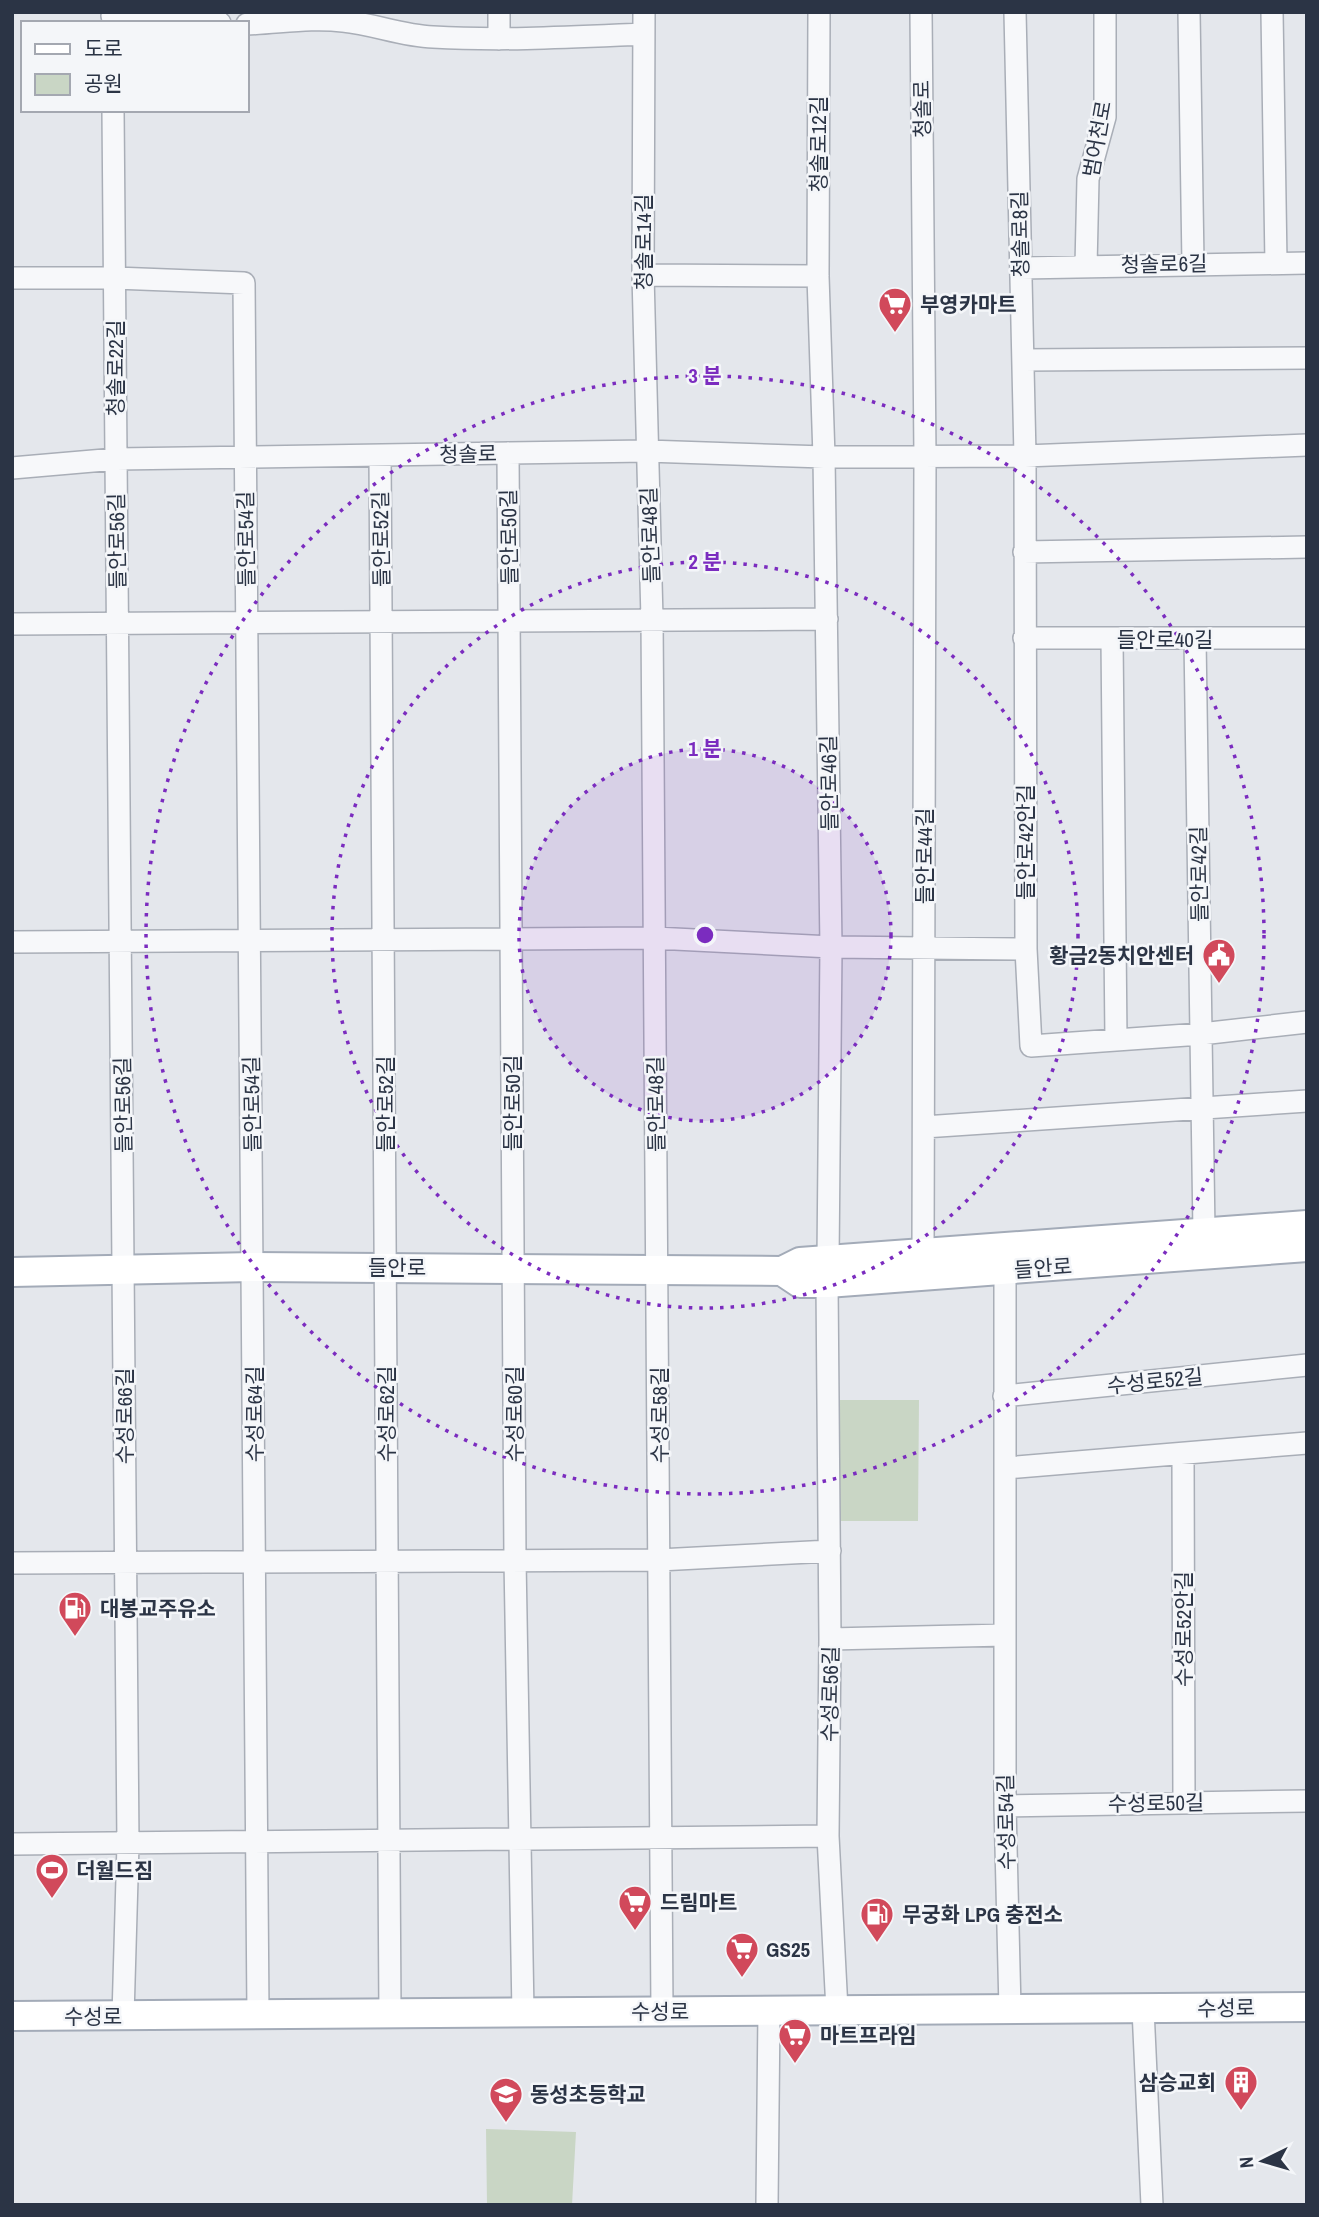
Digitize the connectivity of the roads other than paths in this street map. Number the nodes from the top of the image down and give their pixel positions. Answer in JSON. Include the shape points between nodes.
{"nodes":[{"id":1,"x":499,"y":12,"type":"edge"},
{"id":2,"x":644,"y":12,"type":"edge"},
{"id":3,"x":819,"y":12,"type":"edge"},
{"id":4,"x":921,"y":12,"type":"edge"},
{"id":5,"x":1015,"y":12,"type":"edge"},
{"id":6,"x":1105,"y":12,"type":"edge"},
{"id":7,"x":1189,"y":12,"type":"edge"},
{"id":8,"x":1272,"y":12,"type":"edge"},
{"id":9,"x":112,"y":17,"type":"edge"},
{"id":10,"x":209,"y":21,"type":"edge"},
{"id":11,"x":248,"y":24,"type":"edge"},
{"id":12,"x":643,"y":34,"type":"junction"},
{"id":13,"x":499,"y":38,"type":"junction"},
{"id":14,"x":113,"y":112,"type":"edge"},
{"id":15,"x":1193,"y":263,"type":"junction"},
{"id":16,"x":1276,"y":263,"type":"junction"},
{"id":17,"x":1307,"y":263,"type":"edge"},
{"id":18,"x":1086,"y":266,"type":"junction"},
{"id":19,"x":1021,"y":268,"type":"junction"},
{"id":20,"x":643,"y":275,"type":"junction"},
{"id":21,"x":818,"y":276,"type":"junction"},
{"id":22,"x":12,"y":278,"type":"edge"},
{"id":23,"x":115,"y":278,"type":"junction"},
{"id":24,"x":1307,"y":358,"type":"edge"},
{"id":25,"x":1023,"y":360,"type":"junction"},
{"id":26,"x":1307,"y":445,"type":"edge"},
{"id":27,"x":648,"y":451,"type":"junction"},
{"id":28,"x":508,"y":453,"type":"junction"},
{"id":29,"x":380,"y":456,"type":"junction"},
{"id":30,"x":1024,"y":456,"type":"junction"},
{"id":31,"x":246,"y":457,"type":"junction"},
{"id":32,"x":824,"y":457,"type":"junction"},
{"id":33,"x":925,"y":457,"type":"junction"},
{"id":34,"x":116,"y":459,"type":"junction"},
{"id":35,"x":12,"y":468,"type":"edge"},
{"id":36,"x":1307,"y":547,"type":"edge"},
{"id":37,"x":1024,"y":552,"type":"junction"},
{"id":38,"x":652,"y":619,"type":"junction"},
{"id":39,"x":827,"y":620,"type":"junction"},
{"id":40,"x":510,"y":621,"type":"junction"},
{"id":41,"x":247,"y":622,"type":"junction"},
{"id":42,"x":382,"y":622,"type":"junction"},
{"id":43,"x":118,"y":623,"type":"junction"},
{"id":44,"x":12,"y":624,"type":"edge"},
{"id":45,"x":1024,"y":638,"type":"junction"},
{"id":46,"x":1307,"y":638,"type":"edge"},
{"id":47,"x":1112,"y":639,"type":"junction"},
{"id":48,"x":1195,"y":639,"type":"junction"},
{"id":49,"x":654,"y":938,"type":"junction"},
{"id":50,"x":512,"y":939,"type":"junction"},
{"id":51,"x":250,"y":940,"type":"junction"},
{"id":52,"x":384,"y":940,"type":"junction"},
{"id":53,"x":121,"y":941,"type":"junction"},
{"id":54,"x":12,"y":942,"type":"edge"},
{"id":55,"x":831,"y":947,"type":"junction"},
{"id":56,"x":924,"y":947,"type":"junction"},
{"id":57,"x":1026,"y":949,"type":"junction"},
{"id":58,"x":1307,"y":1022,"type":"edge"},
{"id":59,"x":1201,"y":1034,"type":"junction"},
{"id":60,"x":1116,"y":1040,"type":"junction"},
{"id":61,"x":1307,"y":1101,"type":"edge"},
{"id":62,"x":1203,"y":1110,"type":"junction"},
{"id":63,"x":924,"y":1127,"type":"junction"},
{"id":64,"x":1307,"y":1225,"type":"edge"},
{"id":65,"x":1204,"y":1232,"type":"junction"},
{"id":66,"x":1307,"y":1247,"type":"edge"},
{"id":67,"x":923,"y":1254,"type":"junction"},
{"id":68,"x":253,"y":1267,"type":"junction"},
{"id":69,"x":387,"y":1268,"type":"junction"},
{"id":70,"x":513,"y":1268,"type":"junction"},
{"id":71,"x":124,"y":1269,"type":"junction"},
{"id":72,"x":658,"y":1271,"type":"junction"},
{"id":73,"x":827,"y":1271,"type":"junction"},
{"id":74,"x":1005,"y":1271,"type":"junction"},
{"id":75,"x":12,"y":1272,"type":"edge"},
{"id":76,"x":1307,"y":1365,"type":"edge"},
{"id":77,"x":1004,"y":1396,"type":"junction"},
{"id":78,"x":1307,"y":1443,"type":"edge"},
{"id":79,"x":1183,"y":1455,"type":"junction"},
{"id":80,"x":1005,"y":1468,"type":"junction"},
{"id":81,"x":830,"y":1551,"type":"junction"},
{"id":82,"x":515,"y":1560,"type":"junction"},
{"id":83,"x":659,"y":1560,"type":"junction"},
{"id":84,"x":255,"y":1561,"type":"junction"},
{"id":85,"x":386,"y":1561,"type":"junction"},
{"id":86,"x":12,"y":1563,"type":"edge"},
{"id":87,"x":124,"y":1564,"type":"junction"},
{"id":88,"x":1006,"y":1635,"type":"junction"},
{"id":89,"x":831,"y":1639,"type":"junction"},
{"id":90,"x":1307,"y":1801,"type":"edge"},
{"id":91,"x":1184,"y":1802,"type":"junction"},
{"id":92,"x":1005,"y":1806,"type":"junction"},
{"id":93,"x":828,"y":1836,"type":"junction"},
{"id":94,"x":660,"y":1838,"type":"junction"},
{"id":95,"x":257,"y":1840,"type":"junction"},
{"id":96,"x":388,"y":1841,"type":"junction"},
{"id":97,"x":518,"y":1841,"type":"junction"},
{"id":98,"x":12,"y":1844,"type":"edge"},
{"id":99,"x":128,"y":1844,"type":"junction"},
{"id":100,"x":1307,"y":2007,"type":"edge"},
{"id":101,"x":1010,"y":2009,"type":"junction"},
{"id":102,"x":1143,"y":2009,"type":"junction"},
{"id":103,"x":836,"y":2010,"type":"junction"},
{"id":104,"x":662,"y":2011,"type":"junction"},
{"id":105,"x":769,"y":2011,"type":"junction"},
{"id":106,"x":523,"y":2012,"type":"junction"},
{"id":107,"x":258,"y":2014,"type":"junction"},
{"id":108,"x":390,"y":2014,"type":"junction"},
{"id":109,"x":123,"y":2015,"type":"junction"},
{"id":110,"x":12,"y":2016,"type":"edge"},
{"id":111,"x":767,"y":2205,"type":"edge"},
{"id":112,"x":1152,"y":2205,"type":"edge"}],
"edges":[{"from":1,"to":13,"type":"street"},
{"from":2,"to":12,"type":"street","name":"청솔로14길"},
{"from":3,"to":21,"type":"street","name":"청솔로12길"},
{"from":4,"to":33,"type":"street","name":"청솔로"},
{"from":5,"to":19,"type":"street","name":"청솔로8길"},
{"from":6,"to":18,"type":"street","name":"범어천로","via":[[1105,117],[1088,178]]},
{"from":7,"to":15,"type":"street"},
{"from":8,"to":16,"type":"street"},
{"from":9,"to":10,"type":"street","via":[[181,16]]},
{"from":11,"to":13,"type":"street","via":[[345,21],[420,36]]},
{"from":12,"to":13,"type":"street"},
{"from":12,"to":20,"type":"street","name":"청솔로14길"},
{"from":14,"to":23,"type":"street","name":"청솔로22길"},
{"from":15,"to":16,"type":"street","name":"청솔로6길"},
{"from":15,"to":18,"type":"street","name":"청솔로6길"},
{"from":16,"to":17,"type":"street","name":"청솔로6길"},
{"from":18,"to":19,"type":"street","name":"청솔로6길"},
{"from":19,"to":25,"type":"street","name":"청솔로8길"},
{"from":20,"to":21,"type":"street"},
{"from":20,"to":27,"type":"street","name":"청솔로14길"},
{"from":21,"to":32,"type":"street","name":"청솔로12길"},
{"from":22,"to":23,"type":"street"},
{"from":23,"to":31,"type":"street","name":"들안로54길","via":[[244,284]]},
{"from":23,"to":34,"type":"street","name":"청솔로22길"},
{"from":24,"to":25,"type":"street"},
{"from":25,"to":30,"type":"street","name":"청솔로8길"},
{"from":26,"to":30,"type":"street","name":"청솔로"},
{"from":27,"to":28,"type":"street","name":"청솔로"},
{"from":27,"to":32,"type":"street","name":"청솔로"},
{"from":27,"to":38,"type":"street","name":"들안로48길"},
{"from":28,"to":29,"type":"street","name":"청솔로"},
{"from":28,"to":40,"type":"street","name":"들안로50길"},
{"from":29,"to":31,"type":"street","name":"청솔로"},
{"from":29,"to":42,"type":"street","name":"들안로52길"},
{"from":30,"to":33,"type":"street","name":"청솔로"},
{"from":30,"to":37,"type":"street","name":"들안로42안길"},
{"from":31,"to":34,"type":"street","name":"청솔로"},
{"from":31,"to":41,"type":"street","name":"들안로54길"},
{"from":32,"to":33,"type":"street","name":"청솔로"},
{"from":32,"to":39,"type":"street","name":"들안로46길"},
{"from":33,"to":56,"type":"street","name":"들안로44길"},
{"from":34,"to":35,"type":"street","name":"청솔로"},
{"from":34,"to":43,"type":"street","name":"들안로56길"},
{"from":36,"to":37,"type":"street"},
{"from":37,"to":45,"type":"street","name":"들안로42안길"},
{"from":38,"to":39,"type":"street"},
{"from":38,"to":40,"type":"street"},
{"from":38,"to":49,"type":"street","name":"들안로48길"},
{"from":39,"to":55,"type":"street","name":"들안로46길"},
{"from":40,"to":42,"type":"street"},
{"from":40,"to":50,"type":"street","name":"들안로50길"},
{"from":41,"to":42,"type":"street"},
{"from":41,"to":43,"type":"street"},
{"from":41,"to":51,"type":"street","name":"들안로54길"},
{"from":42,"to":52,"type":"street","name":"들안로52길"},
{"from":43,"to":44,"type":"street"},
{"from":43,"to":53,"type":"street","name":"들안로56길"},
{"from":45,"to":47,"type":"street","name":"들안로40길"},
{"from":45,"to":57,"type":"street","name":"들안로42안길"},
{"from":46,"to":48,"type":"street","name":"들안로40길"},
{"from":47,"to":48,"type":"street","name":"들안로40길"},
{"from":47,"to":60,"type":"street"},
{"from":48,"to":59,"type":"street","name":"들안로42길"},
{"from":49,"to":50,"type":"street"},
{"from":49,"to":55,"type":"street"},
{"from":49,"to":72,"type":"street","name":"들안로48길"},
{"from":50,"to":52,"type":"street"},
{"from":50,"to":70,"type":"street","name":"들안로50길"},
{"from":51,"to":52,"type":"street"},
{"from":51,"to":53,"type":"street"},
{"from":51,"to":68,"type":"street","name":"들안로54길"},
{"from":52,"to":69,"type":"street","name":"들안로52길"},
{"from":53,"to":54,"type":"street"},
{"from":53,"to":71,"type":"street","name":"들안로56길"},
{"from":55,"to":56,"type":"street"},
{"from":55,"to":73,"type":"street","name":"들안로46길"},
{"from":56,"to":57,"type":"street"},
{"from":56,"to":63,"type":"street","name":"들안로44길"},
{"from":57,"to":60,"type":"street","name":"들안로42안길","via":[[1031,1046]]},
{"from":58,"to":59,"type":"street"},
{"from":59,"to":60,"type":"street","name":"들안로42안길"},
{"from":59,"to":62,"type":"street","name":"들안로42길"},
{"from":61,"to":62,"type":"street"},
{"from":62,"to":63,"type":"street"},
{"from":62,"to":65,"type":"street","name":"들안로42길"},
{"from":63,"to":67,"type":"street","name":"들안로44길"},
{"from":64,"to":65,"type":"main road","name":"들안로"},
{"from":65,"to":67,"type":"main road","name":"들안로"},
{"from":66,"to":74,"type":"main road","name":"들안로"},
{"from":67,"to":73,"type":"main road","name":"들안로"},
{"from":68,"to":69,"type":"main road","name":"들안로"},
{"from":68,"to":71,"type":"main road","name":"들안로"},
{"from":68,"to":84,"type":"street","name":"수성로64길"},
{"from":69,"to":70,"type":"main road","name":"들안로"},
{"from":69,"to":85,"type":"street","name":"수성로62길"},
{"from":70,"to":72,"type":"main road","name":"들안로"},
{"from":70,"to":82,"type":"street","name":"수성로60길"},
{"from":71,"to":75,"type":"main road","name":"들안로"},
{"from":71,"to":87,"type":"street","name":"수성로66길"},
{"from":72,"to":73,"type":"main road","name":"들안로","via":[[782,1271],[800,1283]]},
{"from":72,"to":83,"type":"street","name":"수성로58길"},
{"from":73,"to":74,"type":"main road","name":"들안로"},
{"from":73,"to":81,"type":"street","name":"수성로56길"},
{"from":74,"to":77,"type":"street","name":"수성로54길"},
{"from":76,"to":77,"type":"street","name":"수성로52길"},
{"from":77,"to":80,"type":"street","name":"수성로54길"},
{"from":78,"to":79,"type":"street"},
{"from":79,"to":80,"type":"street"},
{"from":79,"to":91,"type":"street","name":"수성로52안길"},
{"from":80,"to":88,"type":"street","name":"수성로54길"},
{"from":81,"to":83,"type":"street"},
{"from":81,"to":89,"type":"street","name":"수성로56길"},
{"from":82,"to":83,"type":"street"},
{"from":82,"to":85,"type":"street"},
{"from":82,"to":97,"type":"street","name":"수성로60길"},
{"from":83,"to":94,"type":"street","name":"수성로58길"},
{"from":84,"to":85,"type":"street"},
{"from":84,"to":87,"type":"street"},
{"from":84,"to":95,"type":"street","name":"수성로64길"},
{"from":85,"to":96,"type":"street","name":"수성로62길"},
{"from":86,"to":87,"type":"street"},
{"from":87,"to":99,"type":"street","name":"수성로66길"},
{"from":88,"to":89,"type":"street"},
{"from":88,"to":92,"type":"street","name":"수성로54길"},
{"from":89,"to":93,"type":"street","name":"수성로56길"},
{"from":90,"to":91,"type":"street","name":"수성로50길"},
{"from":91,"to":92,"type":"street","name":"수성로50길"},
{"from":92,"to":101,"type":"street","name":"수성로54길"},
{"from":93,"to":94,"type":"street"},
{"from":93,"to":103,"type":"street","name":"수성로56길"},
{"from":94,"to":97,"type":"street"},
{"from":94,"to":104,"type":"street","name":"수성로58길"},
{"from":95,"to":96,"type":"street"},
{"from":95,"to":99,"type":"street"},
{"from":95,"to":107,"type":"street","name":"수성로64길"},
{"from":96,"to":97,"type":"street"},
{"from":96,"to":108,"type":"street","name":"수성로62길"},
{"from":97,"to":106,"type":"street","name":"수성로60길"},
{"from":98,"to":99,"type":"street"},
{"from":99,"to":109,"type":"street","name":"수성로66길"},
{"from":100,"to":102,"type":"main road","name":"수성로"},
{"from":101,"to":102,"type":"main road","name":"수성로"},
{"from":101,"to":103,"type":"main road","name":"수성로"},
{"from":102,"to":112,"type":"street"},
{"from":103,"to":105,"type":"main road","name":"수성로"},
{"from":104,"to":105,"type":"main road","name":"수성로"},
{"from":104,"to":106,"type":"main road","name":"수성로"},
{"from":105,"to":111,"type":"street"},
{"from":106,"to":108,"type":"main road","name":"수성로"},
{"from":107,"to":108,"type":"main road","name":"수성로"},
{"from":107,"to":109,"type":"main road","name":"수성로"},
{"from":109,"to":110,"type":"main road","name":"수성로"}]}
